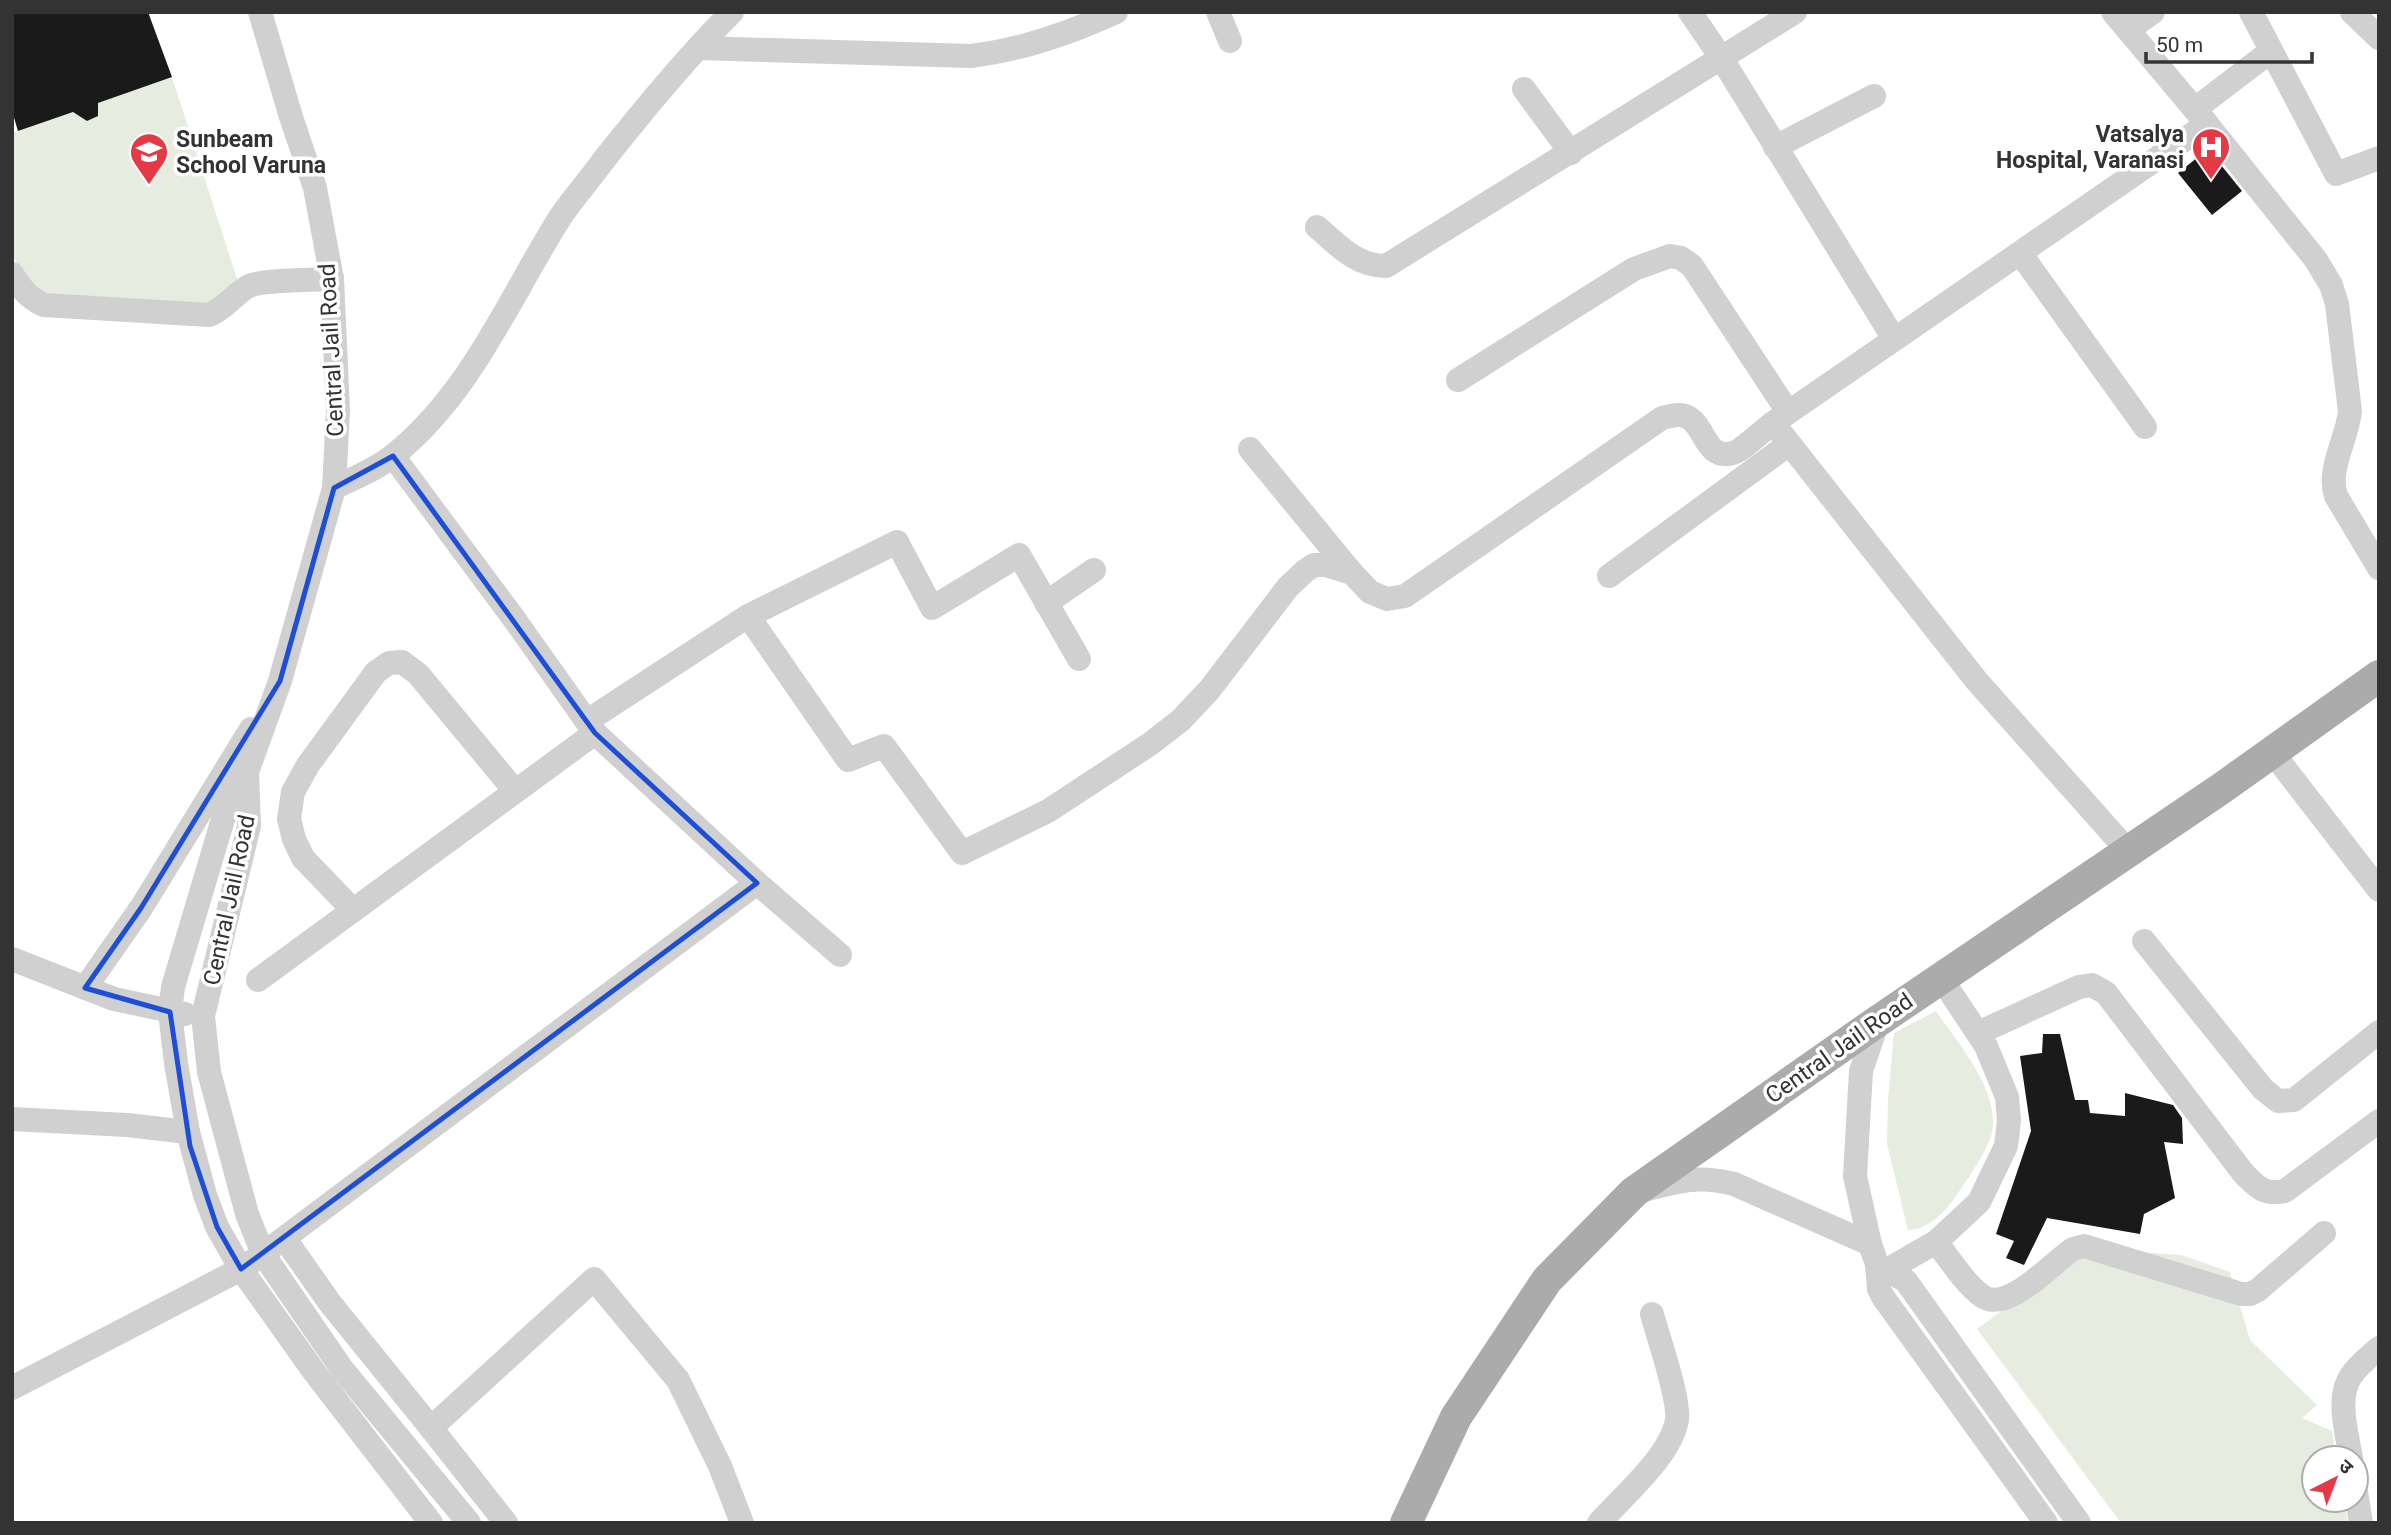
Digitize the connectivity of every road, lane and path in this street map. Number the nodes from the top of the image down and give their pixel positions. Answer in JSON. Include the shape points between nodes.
{"nodes":[{"id":1,"x":261,"y":12,"type":"edge"},
{"id":2,"x":732,"y":12,"type":"edge"},
{"id":3,"x":1116,"y":12,"type":"edge"},
{"id":4,"x":1218,"y":12,"type":"edge"},
{"id":5,"x":1690,"y":12,"type":"edge"},
{"id":6,"x":1795,"y":12,"type":"edge"},
{"id":7,"x":2153,"y":12,"type":"edge"},
{"id":8,"x":2251,"y":12,"type":"edge"},
{"id":9,"x":2352,"y":12,"type":"edge"},
{"id":10,"x":2121,"y":21,"type":"edge"},
{"id":11,"x":2379,"y":38,"type":"edge"},
{"id":12,"x":1230,"y":41,"type":"dead end"},
{"id":13,"x":698,"y":48,"type":"junction"},
{"id":14,"x":2271,"y":51,"type":"junction"},
{"id":15,"x":1722,"y":59,"type":"junction"},
{"id":16,"x":1524,"y":89,"type":"dead end"},
{"id":17,"x":1874,"y":96,"type":"dead end"},
{"id":18,"x":2201,"y":116,"type":"junction"},
{"id":19,"x":1775,"y":148,"type":"junction"},
{"id":20,"x":1571,"y":153,"type":"junction"},
{"id":21,"x":2379,"y":158,"type":"edge"},
{"id":22,"x":1317,"y":227,"type":"dead end"},
{"id":23,"x":2020,"y":253,"type":"junction"},
{"id":24,"x":329,"y":269,"type":"junction"},
{"id":25,"x":12,"y":274,"type":"edge"},
{"id":26,"x":1894,"y":339,"type":"junction"},
{"id":27,"x":1458,"y":380,"type":"dead end"},
{"id":28,"x":1780,"y":418,"type":"junction"},
{"id":29,"x":2145,"y":427,"type":"dead end"},
{"id":30,"x":1789,"y":444,"type":"junction"},
{"id":31,"x":1250,"y":449,"type":"dead end"},
{"id":32,"x":393,"y":456,"type":"junction"},
{"id":33,"x":334,"y":488,"type":"junction"},
{"id":34,"x":2379,"y":568,"type":"edge"},
{"id":35,"x":1094,"y":570,"type":"dead end"},
{"id":36,"x":1352,"y":573,"type":"junction"},
{"id":37,"x":1609,"y":576,"type":"dead end"},
{"id":38,"x":1046,"y":603,"type":"junction"},
{"id":39,"x":748,"y":616,"type":"junction"},
{"id":40,"x":1079,"y":659,"type":"dead end"},
{"id":41,"x":2379,"y":676,"type":"edge"},
{"id":42,"x":280,"y":681,"type":"junction"},
{"id":43,"x":591,"y":727,"type":"junction"},
{"id":44,"x":2272,"y":752,"type":"junction"},
{"id":45,"x":247,"y":772,"type":"junction"},
{"id":46,"x":515,"y":792,"type":"junction"},
{"id":47,"x":2128,"y":851,"type":"junction"},
{"id":48,"x":757,"y":883,"type":"junction"},
{"id":49,"x":2379,"y":890,"type":"edge"},
{"id":50,"x":353,"y":910,"type":"junction"},
{"id":51,"x":2144,"y":942,"type":"dead end"},
{"id":52,"x":840,"y":955,"type":"dead end"},
{"id":53,"x":12,"y":959,"type":"edge"},
{"id":54,"x":1941,"y":978,"type":"junction"},
{"id":55,"x":258,"y":980,"type":"dead end"},
{"id":56,"x":85,"y":988,"type":"junction"},
{"id":57,"x":170,"y":1012,"type":"junction"},
{"id":58,"x":204,"y":1016,"type":"junction"},
{"id":59,"x":1878,"y":1021,"type":"junction"},
{"id":60,"x":2379,"y":1032,"type":"edge"},
{"id":61,"x":1978,"y":1033,"type":"junction"},
{"id":62,"x":12,"y":1119,"type":"edge"},
{"id":63,"x":2379,"y":1121,"type":"edge"},
{"id":64,"x":188,"y":1132,"type":"junction"},
{"id":65,"x":1634,"y":1192,"type":"junction"},
{"id":66,"x":2323,"y":1233,"type":"dead end"},
{"id":67,"x":285,"y":1239,"type":"junction"},
{"id":68,"x":1936,"y":1242,"type":"junction"},
{"id":69,"x":263,"y":1254,"type":"junction"},
{"id":70,"x":1879,"y":1259,"type":"junction"},
{"id":71,"x":241,"y":1269,"type":"junction"},
{"id":72,"x":1651,"y":1314,"type":"dead end"},
{"id":73,"x":2379,"y":1348,"type":"edge"},
{"id":74,"x":12,"y":1388,"type":"edge"},
{"id":75,"x":431,"y":1427,"type":"junction"},
{"id":76,"x":2349,"y":1444,"type":"edge"},
{"id":77,"x":431,"y":1523,"type":"edge"},
{"id":78,"x":469,"y":1523,"type":"edge"},
{"id":79,"x":506,"y":1523,"type":"edge"},
{"id":80,"x":742,"y":1523,"type":"edge"},
{"id":81,"x":1405,"y":1523,"type":"edge"},
{"id":82,"x":1599,"y":1523,"type":"edge"},
{"id":83,"x":2046,"y":1523,"type":"edge"},
{"id":84,"x":2079,"y":1523,"type":"edge"}],
"edges":[{"from":1,"to":24,"type":"street","name":"Central Jail Road","via":[[315,188]]},
{"from":2,"to":13,"type":"street"},
{"from":3,"to":13,"type":"street","via":[[1070,32],[971,56]]},
{"from":4,"to":12,"type":"street"},
{"from":5,"to":15,"type":"street"},
{"from":6,"to":15,"type":"street"},
{"from":7,"to":10,"type":"street"},
{"from":8,"to":14,"type":"street"},
{"from":9,"to":11,"type":"street"},
{"from":10,"to":18,"type":"street"},
{"from":13,"to":32,"type":"street","via":[[652,98],[562,215],[472,368]]},
{"from":14,"to":18,"type":"street"},
{"from":14,"to":21,"type":"street","via":[[2336,174]]},
{"from":15,"to":19,"type":"street"},
{"from":15,"to":20,"type":"street"},
{"from":16,"to":20,"type":"street"},
{"from":17,"to":19,"type":"street"},
{"from":18,"to":23,"type":"street"},
{"from":18,"to":34,"type":"street","via":[[2331,285],[2350,411],[2332,484]]},
{"from":19,"to":26,"type":"street"},
{"from":20,"to":22,"type":"street","via":[[1386,266],[1355,259]]},
{"from":23,"to":26,"type":"street"},
{"from":23,"to":29,"type":"street"},
{"from":24,"to":25,"type":"street","via":[[255,284],[209,315],[44,305],[23,292]]},
{"from":24,"to":33,"type":"street","name":"Central Jail Road","via":[[338,410]]},
{"from":26,"to":28,"type":"street"},
{"from":27,"to":28,"type":"street","via":[[1634,269],[1670,256],[1692,267]]},
{"from":28,"to":30,"type":"street"},
{"from":28,"to":36,"type":"street","via":[[1734,453],[1721,454],[1711,450],[1695,421],[1681,414],[1662,418],[1405,596],[1387,599],[1370,592]]},
{"from":30,"to":37,"type":"street"},
{"from":30,"to":47,"type":"street","via":[[1976,680]]},
{"from":31,"to":36,"type":"street"},
{"from":32,"to":33,"type":"street"},
{"from":32,"to":43,"type":"street"},
{"from":33,"to":42,"type":"street","name":"Central Jail Road"},
{"from":35,"to":38,"type":"street"},
{"from":36,"to":39,"type":"street","via":[[1326,565],[1304,571],[1181,720],[1048,811],[962,853],[884,746],[848,760]]},
{"from":38,"to":39,"type":"street","via":[[1019,555],[932,608],[898,542]]},
{"from":38,"to":40,"type":"street"},
{"from":39,"to":43,"type":"street"},
{"from":41,"to":44,"type":"main road","name":"Central Jail Road"},
{"from":42,"to":45,"type":"street","name":"Central Jail Road"},
{"from":42,"to":56,"type":"street","via":[[141,908]]},
{"from":43,"to":46,"type":"street"},
{"from":43,"to":48,"type":"street"},
{"from":44,"to":47,"type":"main road","name":"Central Jail Road"},
{"from":44,"to":49,"type":"street"},
{"from":45,"to":57,"type":"street","via":[[217,836],[173,987]]},
{"from":45,"to":58,"type":"street","name":"Central Jail Road","via":[[248,826]]},
{"from":46,"to":50,"type":"street"},
{"from":46,"to":50,"type":"street","via":[[418,674],[402,662],[389,663],[376,672],[307,765],[293,792],[289,819],[303,858]]},
{"from":47,"to":54,"type":"main road","name":"Central Jail Road"},
{"from":48,"to":52,"type":"street"},
{"from":48,"to":67,"type":"street"},
{"from":50,"to":55,"type":"street"},
{"from":51,"to":60,"type":"street","via":[[2278,1101],[2294,1100]]},
{"from":53,"to":56,"type":"street"},
{"from":54,"to":59,"type":"main road","name":"Central Jail Road"},
{"from":54,"to":61,"type":"street"},
{"from":56,"to":57,"type":"street"},
{"from":57,"to":58,"type":"street"},
{"from":57,"to":64,"type":"street"},
{"from":58,"to":69,"type":"street","name":"Central Jail Road","via":[[209,1072],[247,1214]]},
{"from":59,"to":65,"type":"main road","name":"Central Jail Road"},
{"from":59,"to":70,"type":"street","via":[[1861,1071],[1854,1156],[1855,1177]]},
{"from":61,"to":63,"type":"street","via":[[2092,985],[2106,993],[2244,1174],[2258,1188],[2273,1193],[2285,1191]]},
{"from":61,"to":68,"type":"street","via":[[2007,1097],[2006,1146],[1979,1202]]},
{"from":62,"to":64,"type":"street"},
{"from":64,"to":71,"type":"street","via":[[217,1227]]},
{"from":65,"to":70,"type":"street","via":[[1689,1179],[1734,1184]]},
{"from":65,"to":81,"type":"main road","name":"Central Jail Road","via":[[1547,1280],[1455,1417]]},
{"from":66,"to":68,"type":"street","via":[[2250,1294],[2084,1247],[2073,1249],[2011,1297],[1996,1301],[1972,1288]]},
{"from":67,"to":69,"type":"street"},
{"from":67,"to":75,"type":"street","via":[[330,1303]]},
{"from":68,"to":70,"type":"street"},
{"from":69,"to":71,"type":"street"},
{"from":69,"to":78,"type":"street","name":"Central Jail Road","via":[[342,1369]]},
{"from":70,"to":83,"type":"street","via":[[1883,1297]]},
{"from":70,"to":84,"type":"street","via":[[1906,1280]]},
{"from":71,"to":74,"type":"street"},
{"from":71,"to":77,"type":"street"},
{"from":72,"to":82,"type":"street","via":[[1677,1418],[1660,1456]]},
{"from":73,"to":76,"type":"street","via":[[2346,1386]]},
{"from":75,"to":79,"type":"street"},
{"from":75,"to":80,"type":"street","via":[[594,1279],[678,1380]]}]}
